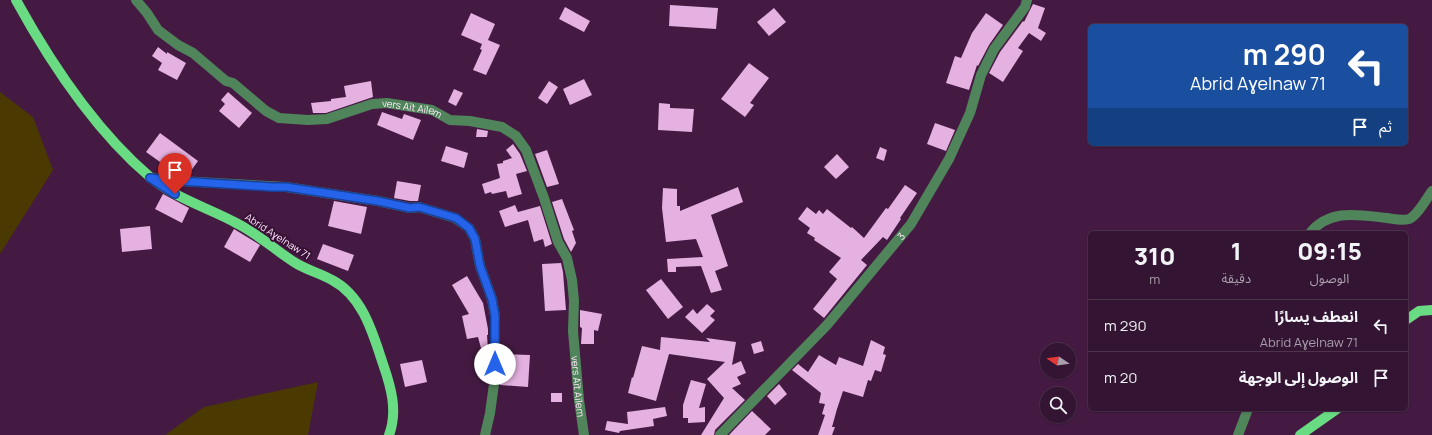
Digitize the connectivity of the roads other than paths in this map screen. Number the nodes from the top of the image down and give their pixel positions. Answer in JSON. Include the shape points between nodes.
{"nodes":[{"id":1,"x":16,"y":0,"type":"edge"},
{"id":2,"x":136,"y":0,"type":"edge"},
{"id":3,"x":1027,"y":0,"type":"edge"},
{"id":4,"x":150,"y":178,"type":"junction"},
{"id":5,"x":1432,"y":191,"type":"edge"},
{"id":6,"x":1312,"y":231,"type":"edge"},
{"id":7,"x":1432,"y":310,"type":"edge"},
{"id":8,"x":1408,"y":319,"type":"edge"},
{"id":9,"x":1247,"y":411,"type":"edge"},
{"id":10,"x":1334,"y":411,"type":"edge"},
{"id":11,"x":389,"y":435,"type":"edge"},
{"id":12,"x":486,"y":435,"type":"edge"},
{"id":13,"x":584,"y":435,"type":"edge"},
{"id":14,"x":720,"y":435,"type":"edge"},
{"id":15,"x":1238,"y":435,"type":"edge"},
{"id":16,"x":1300,"y":435,"type":"edge"}],
"edges":[{"from":1,"to":4,"type":"main road","name":"Abrid Aɣelnaw 71","via":[[28,22],[94,119]]},
{"from":2,"to":13,"type":"street","name":"vers Aït Aïlem","via":[[158,30],[193,53],[266,111],[280,118],[327,119],[356,108],[387,103],[432,110],[450,120],[502,127],[516,136],[526,150],[558,242],[567,258],[572,280],[573,331]]},
{"from":3,"to":14,"type":"street","name":"3","via":[[994,49],[981,75],[970,113],[949,159],[911,224],[827,325]]},
{"from":4,"to":11,"type":"main road","name":"Abrid Aɣelnaw 71","via":[[181,197],[239,224],[296,263],[333,280],[346,290],[359,305],[370,326],[391,388],[393,410]]},
{"from":4,"to":12,"type":"street","via":[[286,187],[410,208],[419,207],[456,218],[469,228],[475,239],[495,316],[495,377]]},
{"from":5,"to":6,"type":"street","via":[[1410,219],[1342,215],[1330,218]]},
{"from":7,"to":8,"type":"main road","via":[[1419,311]]},
{"from":9,"to":15,"type":"street"},
{"from":10,"to":16,"type":"main road"}]}
